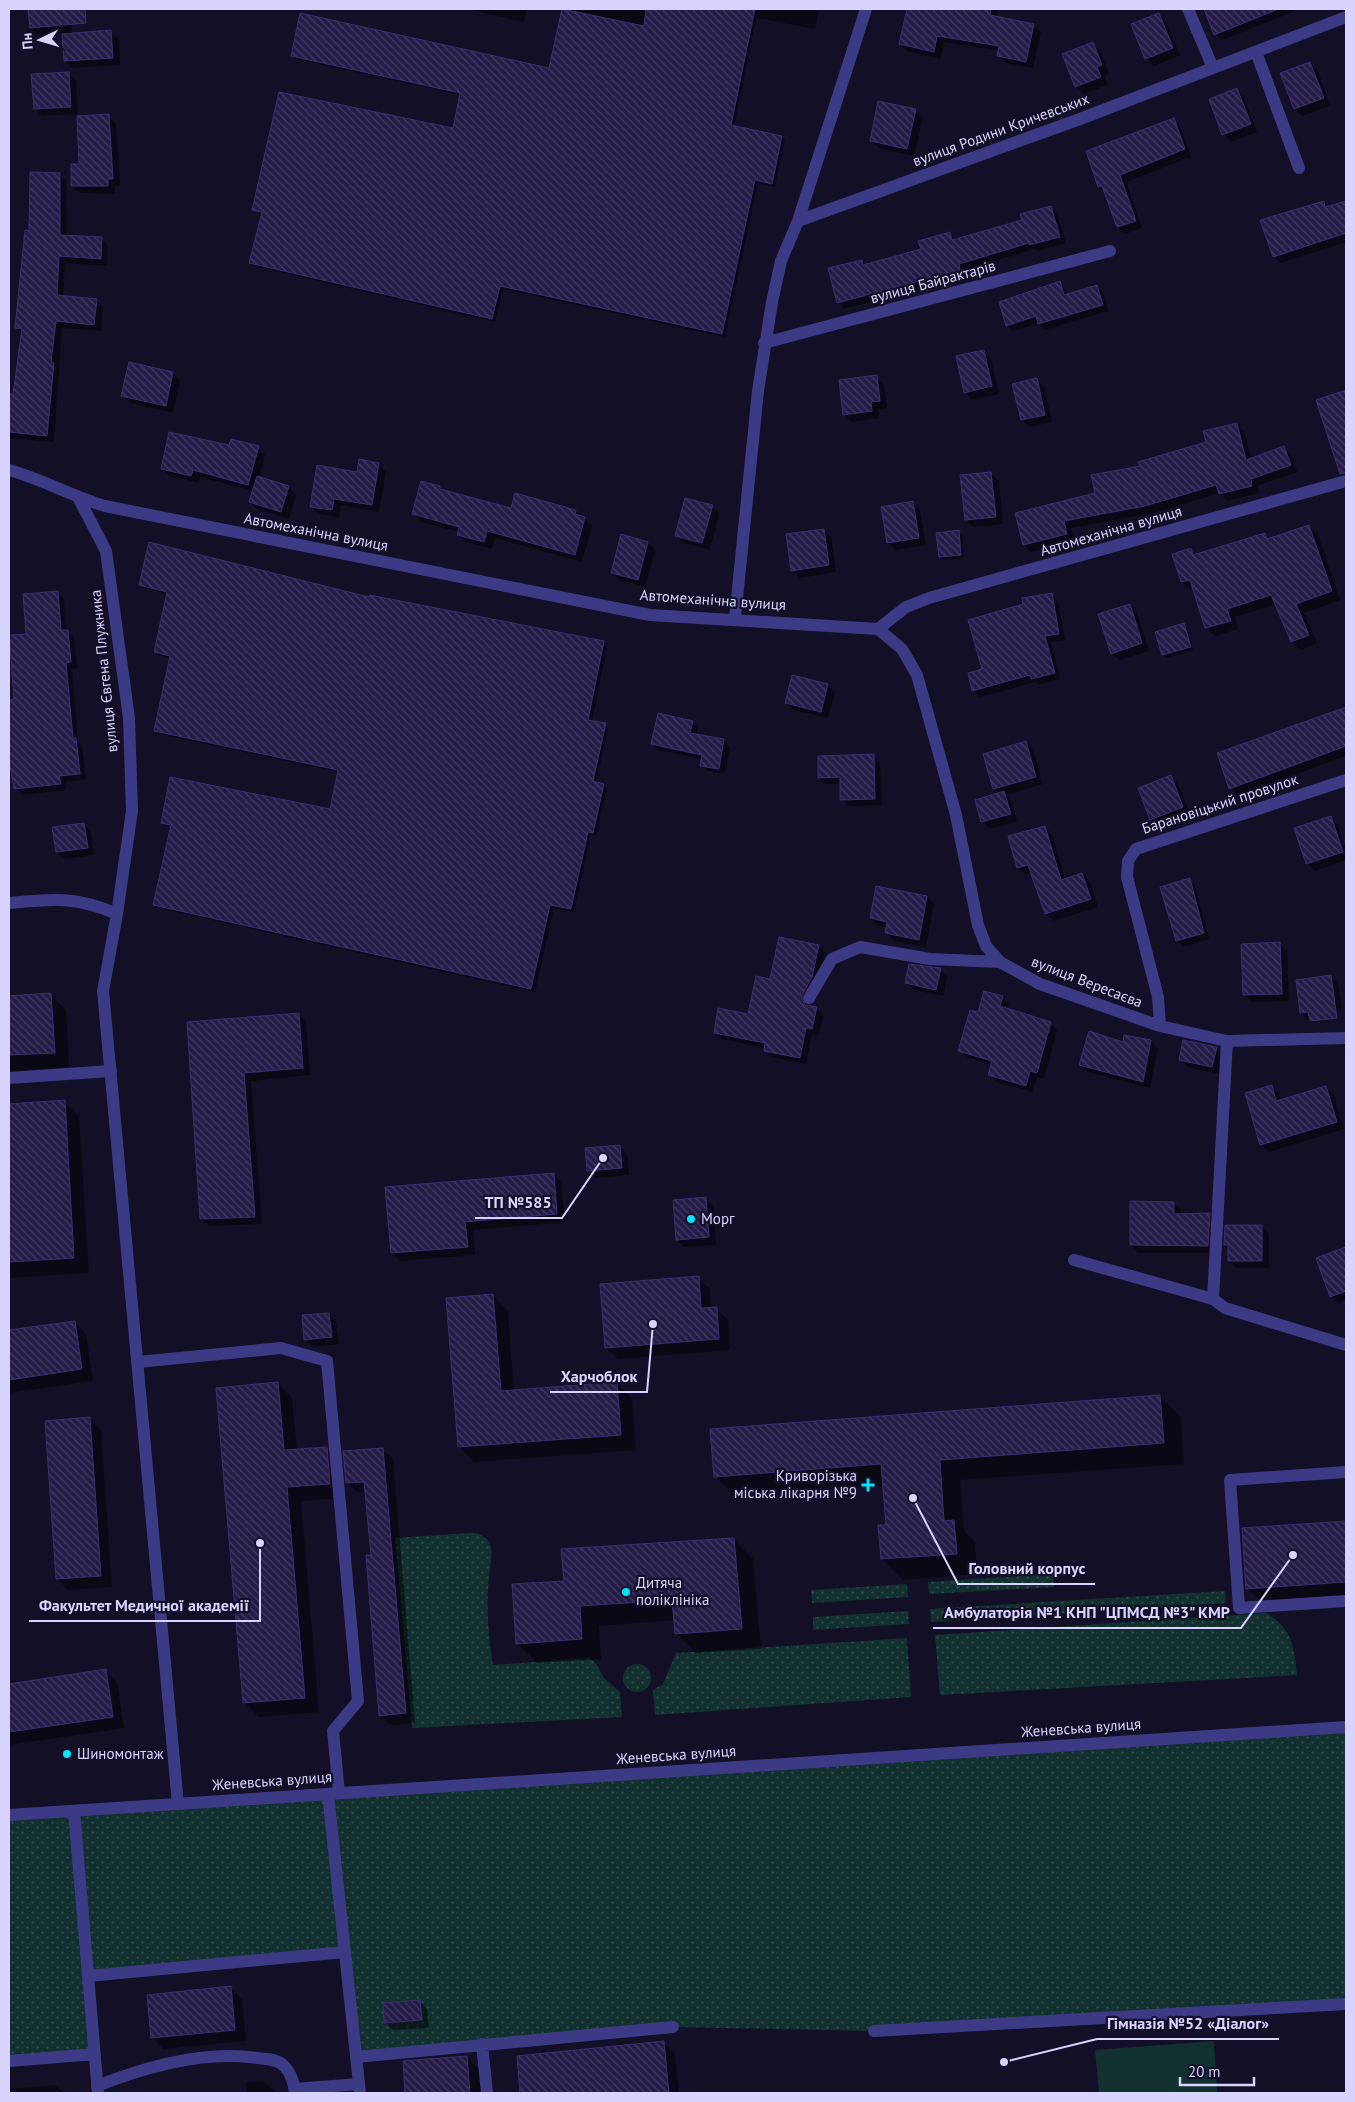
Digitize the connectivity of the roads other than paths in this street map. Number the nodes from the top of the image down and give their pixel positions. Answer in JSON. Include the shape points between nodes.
{"nodes":[{"id":1,"x":866,"y":9,"type":"edge"},
{"id":2,"x":1188,"y":9,"type":"edge"},
{"id":3,"x":1346,"y":17,"type":"edge"},
{"id":4,"x":1256,"y":52,"type":"junction"},
{"id":5,"x":1213,"y":68,"type":"junction"},
{"id":6,"x":1299,"y":168,"type":"dead end"},
{"id":7,"x":798,"y":220,"type":"junction"},
{"id":8,"x":1110,"y":251,"type":"dead end"},
{"id":9,"x":764,"y":343,"type":"junction"},
{"id":10,"x":9,"y":470,"type":"edge"},
{"id":11,"x":1346,"y":481,"type":"edge"},
{"id":12,"x":78,"y":498,"type":"junction"},
{"id":13,"x":735,"y":618,"type":"junction"},
{"id":14,"x":878,"y":629,"type":"junction"},
{"id":15,"x":1346,"y":780,"type":"edge"},
{"id":16,"x":9,"y":903,"type":"edge"},
{"id":17,"x":117,"y":914,"type":"junction"},
{"id":18,"x":1000,"y":962,"type":"junction"},
{"id":19,"x":809,"y":998,"type":"dead end"},
{"id":20,"x":1160,"y":1026,"type":"junction"},
{"id":21,"x":1346,"y":1038,"type":"edge"},
{"id":22,"x":1228,"y":1041,"type":"junction"},
{"id":23,"x":111,"y":1071,"type":"junction"},
{"id":24,"x":9,"y":1078,"type":"edge"},
{"id":25,"x":1074,"y":1260,"type":"dead end"},
{"id":26,"x":1213,"y":1299,"type":"junction"},
{"id":27,"x":1346,"y":1346,"type":"edge"},
{"id":28,"x":138,"y":1362,"type":"junction"},
{"id":29,"x":1346,"y":1472,"type":"edge"},
{"id":30,"x":1346,"y":1601,"type":"edge"},
{"id":31,"x":1346,"y":1727,"type":"edge"},
{"id":32,"x":333,"y":1794,"type":"junction"},
{"id":33,"x":178,"y":1804,"type":"junction"},
{"id":34,"x":74,"y":1811,"type":"junction"},
{"id":35,"x":9,"y":1815,"type":"edge"},
{"id":36,"x":346,"y":1952,"type":"junction"},
{"id":37,"x":88,"y":1976,"type":"junction"},
{"id":38,"x":1346,"y":2004,"type":"edge"},
{"id":39,"x":673,"y":2027,"type":"dead end"},
{"id":40,"x":874,"y":2031,"type":"dead end"},
{"id":41,"x":482,"y":2044,"type":"junction"},
{"id":42,"x":95,"y":2054,"type":"junction"},
{"id":43,"x":356,"y":2056,"type":"junction"},
{"id":44,"x":9,"y":2061,"type":"edge"},
{"id":45,"x":360,"y":2089,"type":"edge"},
{"id":46,"x":97,"y":2090,"type":"edge"},
{"id":47,"x":295,"y":2091,"type":"edge"},
{"id":48,"x":487,"y":2093,"type":"edge"}],
"edges":[{"from":1,"to":7,"type":"street"},
{"from":2,"to":5,"type":"street"},
{"from":3,"to":4,"type":"street","name":"вулиця Родини Кричевських"},
{"from":4,"to":5,"type":"street","name":"вулиця Родини Кричевських"},
{"from":4,"to":6,"type":"street"},
{"from":5,"to":7,"type":"street","name":"вулиця Родини Кричевських"},
{"from":7,"to":9,"type":"street","via":[[781,261]]},
{"from":8,"to":9,"type":"street","name":"вулиця Байрактарів"},
{"from":9,"to":13,"type":"street"},
{"from":10,"to":12,"type":"street","name":"Автомеханічна вулиця","via":[[28,475]]},
{"from":11,"to":14,"type":"street","name":"Автомеханічна вулиця","via":[[929,598],[906,608]]},
{"from":12,"to":13,"type":"street","name":"Автомеханічна вулиця","via":[[104,506],[650,614]]},
{"from":12,"to":17,"type":"street","name":"вулиця Євгена Плужника","via":[[106,551],[129,718],[132,811]]},
{"from":13,"to":14,"type":"street","name":"Автомеханічна вулиця"},
{"from":14,"to":18,"type":"street","name":"вулиця Вересаєва","via":[[902,649],[917,675],[956,815],[978,925],[986,946]]},
{"from":15,"to":20,"type":"street","name":"Барановіцький провулок","via":[[1136,849],[1128,861],[1127,877],[1158,997]]},
{"from":16,"to":17,"type":"street","via":[[61,899],[95,904]]},
{"from":17,"to":23,"type":"street","name":"вулиця Євгена Плужника","via":[[103,991]]},
{"from":18,"to":19,"type":"street","via":[[930,959],[860,947],[832,959]]},
{"from":18,"to":20,"type":"street","name":"вулиця Вересаєва","via":[[1040,984]]},
{"from":20,"to":22,"type":"street","name":"вулиця Вересаєва"},
{"from":21,"to":22,"type":"street","name":"вулиця Вересаєва"},
{"from":22,"to":26,"type":"street"},
{"from":23,"to":24,"type":"street"},
{"from":23,"to":28,"type":"street","name":"вулиця Євгена Плужника"},
{"from":25,"to":26,"type":"street"},
{"from":26,"to":27,"type":"street","via":[[1225,1308]]},
{"from":28,"to":32,"type":"street","via":[[281,1348],[327,1361],[358,1701],[333,1731]]},
{"from":28,"to":33,"type":"street","name":"вулиця Євгена Плужника"},
{"from":29,"to":30,"type":"street","via":[[1230,1480],[1239,1608]]},
{"from":31,"to":32,"type":"street","name":"Женевська вулиця"},
{"from":32,"to":33,"type":"street","name":"Женевська вулиця"},
{"from":32,"to":36,"type":"street"},
{"from":33,"to":34,"type":"street","name":"Женевська вулиця"},
{"from":34,"to":35,"type":"street","name":"Женевська вулиця"},
{"from":34,"to":37,"type":"street"},
{"from":36,"to":37,"type":"street"},
{"from":36,"to":43,"type":"street"},
{"from":37,"to":42,"type":"street"},
{"from":38,"to":40,"type":"street"},
{"from":39,"to":41,"type":"street"},
{"from":41,"to":43,"type":"street"},
{"from":41,"to":48,"type":"street"},
{"from":42,"to":44,"type":"street"},
{"from":42,"to":46,"type":"street"},
{"from":43,"to":45,"type":"street"},
{"from":45,"to":47,"type":"street"},
{"from":46,"to":47,"type":"street","via":[[122,2076],[179,2061],[233,2054],[284,2065]]}]}
